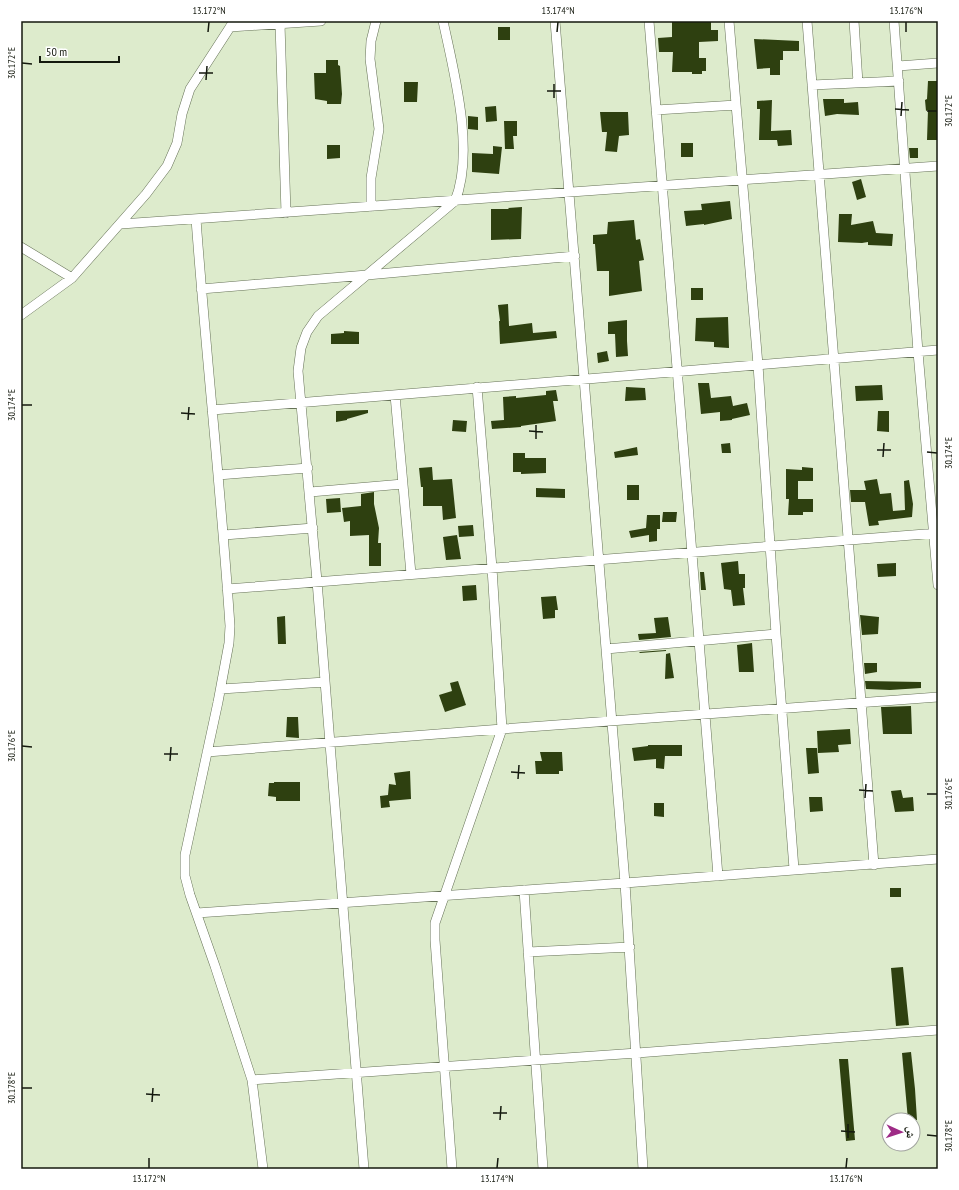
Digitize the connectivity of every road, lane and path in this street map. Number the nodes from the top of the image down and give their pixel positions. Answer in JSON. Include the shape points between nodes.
{"nodes":[{"id":1,"x":322,"y":21,"type":"edge"},
{"id":2,"x":376,"y":21,"type":"edge"},
{"id":3,"x":443,"y":21,"type":"edge"},
{"id":4,"x":555,"y":21,"type":"edge"},
{"id":5,"x":649,"y":21,"type":"edge"},
{"id":6,"x":729,"y":21,"type":"edge"},
{"id":7,"x":807,"y":21,"type":"edge"},
{"id":8,"x":854,"y":21,"type":"edge"},
{"id":9,"x":894,"y":21,"type":"edge"},
{"id":10,"x":232,"y":24,"type":"edge"},
{"id":11,"x":280,"y":24,"type":"junction"},
{"id":12,"x":938,"y":63,"type":"edge"},
{"id":13,"x":898,"y":66,"type":"junction"},
{"id":14,"x":899,"y":81,"type":"junction"},
{"id":15,"x":858,"y":83,"type":"junction"},
{"id":16,"x":812,"y":86,"type":"junction"},
{"id":17,"x":736,"y":105,"type":"junction"},
{"id":18,"x":656,"y":110,"type":"junction"},
{"id":19,"x":938,"y":166,"type":"edge"},
{"id":20,"x":905,"y":169,"type":"junction"},
{"id":21,"x":818,"y":175,"type":"junction"},
{"id":22,"x":743,"y":180,"type":"junction"},
{"id":23,"x":662,"y":185,"type":"junction"},
{"id":24,"x":570,"y":193,"type":"junction"},
{"id":25,"x":455,"y":201,"type":"junction"},
{"id":26,"x":371,"y":207,"type":"junction"},
{"id":27,"x":286,"y":213,"type":"junction"},
{"id":28,"x":196,"y":219,"type":"junction"},
{"id":29,"x":121,"y":224,"type":"junction"},
{"id":30,"x":21,"y":247,"type":"edge"},
{"id":31,"x":575,"y":256,"type":"junction"},
{"id":32,"x":366,"y":275,"type":"junction"},
{"id":33,"x":72,"y":278,"type":"junction"},
{"id":34,"x":201,"y":289,"type":"junction"},
{"id":35,"x":21,"y":315,"type":"edge"},
{"id":36,"x":938,"y":350,"type":"edge"},
{"id":37,"x":918,"y":352,"type":"junction"},
{"id":38,"x":832,"y":358,"type":"junction"},
{"id":39,"x":758,"y":365,"type":"junction"},
{"id":40,"x":677,"y":371,"type":"junction"},
{"id":41,"x":584,"y":380,"type":"junction"},
{"id":42,"x":477,"y":387,"type":"junction"},
{"id":43,"x":395,"y":395,"type":"junction"},
{"id":44,"x":302,"y":402,"type":"junction"},
{"id":45,"x":212,"y":410,"type":"junction"},
{"id":46,"x":308,"y":468,"type":"junction"},
{"id":47,"x":218,"y":475,"type":"junction"},
{"id":48,"x":403,"y":484,"type":"junction"},
{"id":49,"x":310,"y":492,"type":"junction"},
{"id":50,"x":313,"y":528,"type":"junction"},
{"id":51,"x":936,"y":533,"type":"edge"},
{"id":52,"x":224,"y":535,"type":"junction"},
{"id":53,"x":848,"y":539,"type":"junction"},
{"id":54,"x":771,"y":547,"type":"junction"},
{"id":55,"x":691,"y":552,"type":"junction"},
{"id":56,"x":599,"y":559,"type":"junction"},
{"id":57,"x":492,"y":568,"type":"junction"},
{"id":58,"x":411,"y":574,"type":"junction"},
{"id":59,"x":317,"y":581,"type":"junction"},
{"id":60,"x":938,"y":584,"type":"edge"},
{"id":61,"x":227,"y":589,"type":"junction"},
{"id":62,"x":776,"y":634,"type":"junction"},
{"id":63,"x":698,"y":641,"type":"junction"},
{"id":64,"x":606,"y":649,"type":"junction"},
{"id":65,"x":325,"y":682,"type":"junction"},
{"id":66,"x":221,"y":689,"type":"junction"},
{"id":67,"x":938,"y":697,"type":"edge"},
{"id":68,"x":861,"y":702,"type":"junction"},
{"id":69,"x":782,"y":708,"type":"junction"},
{"id":70,"x":704,"y":714,"type":"junction"},
{"id":71,"x":612,"y":722,"type":"junction"},
{"id":72,"x":502,"y":729,"type":"junction"},
{"id":73,"x":330,"y":744,"type":"junction"},
{"id":74,"x":207,"y":752,"type":"junction"},
{"id":75,"x":938,"y":859,"type":"edge"},
{"id":76,"x":874,"y":865,"type":"junction"},
{"id":77,"x":794,"y":869,"type":"junction"},
{"id":78,"x":718,"y":876,"type":"junction"},
{"id":79,"x":625,"y":884,"type":"junction"},
{"id":80,"x":524,"y":890,"type":"junction"},
{"id":81,"x":445,"y":895,"type":"junction"},
{"id":82,"x":342,"y":903,"type":"junction"},
{"id":83,"x":197,"y":913,"type":"junction"},
{"id":84,"x":630,"y":947,"type":"junction"},
{"id":85,"x":528,"y":952,"type":"junction"},
{"id":86,"x":938,"y":1030,"type":"edge"},
{"id":87,"x":637,"y":1053,"type":"junction"},
{"id":88,"x":535,"y":1060,"type":"junction"},
{"id":89,"x":444,"y":1066,"type":"junction"},
{"id":90,"x":356,"y":1072,"type":"junction"},
{"id":91,"x":252,"y":1080,"type":"junction"},
{"id":92,"x":263,"y":1169,"type":"edge"},
{"id":93,"x":364,"y":1169,"type":"edge"},
{"id":94,"x":452,"y":1169,"type":"edge"},
{"id":95,"x":542,"y":1169,"type":"edge"},
{"id":96,"x":643,"y":1169,"type":"edge"}],
"edges":[{"from":1,"to":11,"type":"street"},
{"from":2,"to":26,"type":"street","via":[[370,59],[378,129],[371,178]]},
{"from":3,"to":25,"type":"street","via":[[455,72],[461,115],[463,162],[460,188]]},
{"from":4,"to":24,"type":"street"},
{"from":5,"to":18,"type":"street"},
{"from":6,"to":17,"type":"street"},
{"from":7,"to":16,"type":"street"},
{"from":8,"to":15,"type":"street"},
{"from":9,"to":13,"type":"street"},
{"from":10,"to":11,"type":"street"},
{"from":10,"to":29,"type":"street","via":[[190,89],[177,143],[167,166]]},
{"from":11,"to":27,"type":"street"},
{"from":12,"to":13,"type":"street"},
{"from":13,"to":14,"type":"street"},
{"from":14,"to":15,"type":"street"},
{"from":14,"to":20,"type":"street"},
{"from":15,"to":16,"type":"street"},
{"from":16,"to":21,"type":"street"},
{"from":17,"to":18,"type":"street"},
{"from":17,"to":22,"type":"street"},
{"from":18,"to":23,"type":"street"},
{"from":19,"to":20,"type":"street"},
{"from":20,"to":21,"type":"street"},
{"from":20,"to":37,"type":"street"},
{"from":21,"to":22,"type":"street"},
{"from":21,"to":38,"type":"street"},
{"from":22,"to":23,"type":"street"},
{"from":22,"to":39,"type":"street"},
{"from":23,"to":24,"type":"street"},
{"from":23,"to":40,"type":"street"},
{"from":24,"to":25,"type":"street"},
{"from":24,"to":31,"type":"street"},
{"from":25,"to":26,"type":"street"},
{"from":25,"to":32,"type":"street"},
{"from":26,"to":27,"type":"street"},
{"from":27,"to":28,"type":"street"},
{"from":28,"to":29,"type":"street"},
{"from":28,"to":34,"type":"street"},
{"from":29,"to":33,"type":"street"},
{"from":30,"to":33,"type":"street"},
{"from":31,"to":32,"type":"street"},
{"from":31,"to":41,"type":"street"},
{"from":32,"to":34,"type":"street"},
{"from":32,"to":44,"type":"street","via":[[318,316],[306,332],[298,371]]},
{"from":33,"to":35,"type":"street"},
{"from":34,"to":45,"type":"street"},
{"from":36,"to":37,"type":"street"},
{"from":37,"to":38,"type":"street"},
{"from":37,"to":51,"type":"street"},
{"from":38,"to":39,"type":"street"},
{"from":38,"to":53,"type":"street"},
{"from":39,"to":40,"type":"street"},
{"from":39,"to":54,"type":"street"},
{"from":40,"to":41,"type":"street"},
{"from":40,"to":55,"type":"street"},
{"from":41,"to":42,"type":"street"},
{"from":41,"to":56,"type":"street"},
{"from":42,"to":43,"type":"street"},
{"from":42,"to":57,"type":"street"},
{"from":43,"to":44,"type":"street"},
{"from":43,"to":48,"type":"street"},
{"from":44,"to":45,"type":"street"},
{"from":44,"to":46,"type":"street"},
{"from":45,"to":47,"type":"street"},
{"from":46,"to":47,"type":"street"},
{"from":46,"to":49,"type":"street"},
{"from":47,"to":52,"type":"street"},
{"from":48,"to":49,"type":"street"},
{"from":48,"to":58,"type":"street"},
{"from":49,"to":50,"type":"street"},
{"from":50,"to":52,"type":"street"},
{"from":50,"to":59,"type":"street"},
{"from":51,"to":53,"type":"street"},
{"from":51,"to":60,"type":"street"},
{"from":52,"to":61,"type":"street"},
{"from":53,"to":54,"type":"street"},
{"from":53,"to":68,"type":"street"},
{"from":54,"to":55,"type":"street"},
{"from":54,"to":62,"type":"street"},
{"from":55,"to":56,"type":"street"},
{"from":55,"to":63,"type":"street"},
{"from":56,"to":57,"type":"street"},
{"from":56,"to":64,"type":"street"},
{"from":57,"to":58,"type":"street"},
{"from":57,"to":72,"type":"street"},
{"from":58,"to":59,"type":"street"},
{"from":59,"to":61,"type":"street"},
{"from":59,"to":65,"type":"street"},
{"from":61,"to":66,"type":"street","via":[[229,643]]},
{"from":62,"to":63,"type":"street"},
{"from":62,"to":69,"type":"street"},
{"from":63,"to":64,"type":"street"},
{"from":63,"to":70,"type":"street"},
{"from":64,"to":71,"type":"street"},
{"from":65,"to":66,"type":"street"},
{"from":65,"to":73,"type":"street"},
{"from":66,"to":74,"type":"street"},
{"from":67,"to":68,"type":"street"},
{"from":68,"to":69,"type":"street"},
{"from":68,"to":76,"type":"street"},
{"from":69,"to":70,"type":"street"},
{"from":69,"to":77,"type":"street"},
{"from":70,"to":71,"type":"street"},
{"from":70,"to":78,"type":"street"},
{"from":71,"to":72,"type":"street"},
{"from":71,"to":79,"type":"street"},
{"from":72,"to":73,"type":"street"},
{"from":72,"to":81,"type":"street"},
{"from":73,"to":74,"type":"street"},
{"from":73,"to":82,"type":"street"},
{"from":74,"to":83,"type":"street","via":[[185,855],[185,876]]},
{"from":75,"to":76,"type":"street"},
{"from":76,"to":77,"type":"street"},
{"from":77,"to":78,"type":"street"},
{"from":78,"to":79,"type":"street"},
{"from":79,"to":80,"type":"street"},
{"from":79,"to":84,"type":"street"},
{"from":80,"to":81,"type":"street"},
{"from":80,"to":85,"type":"street"},
{"from":81,"to":82,"type":"street"},
{"from":81,"to":89,"type":"street","via":[[435,923]]},
{"from":82,"to":83,"type":"street"},
{"from":82,"to":90,"type":"street"},
{"from":83,"to":91,"type":"street"},
{"from":84,"to":85,"type":"street"},
{"from":84,"to":87,"type":"street"},
{"from":85,"to":88,"type":"street"},
{"from":86,"to":87,"type":"street"},
{"from":87,"to":88,"type":"street"},
{"from":87,"to":96,"type":"street"},
{"from":88,"to":89,"type":"street"},
{"from":88,"to":95,"type":"street"},
{"from":89,"to":90,"type":"street"},
{"from":89,"to":94,"type":"street"},
{"from":90,"to":91,"type":"street"},
{"from":90,"to":93,"type":"street"},
{"from":91,"to":92,"type":"street"}]}
